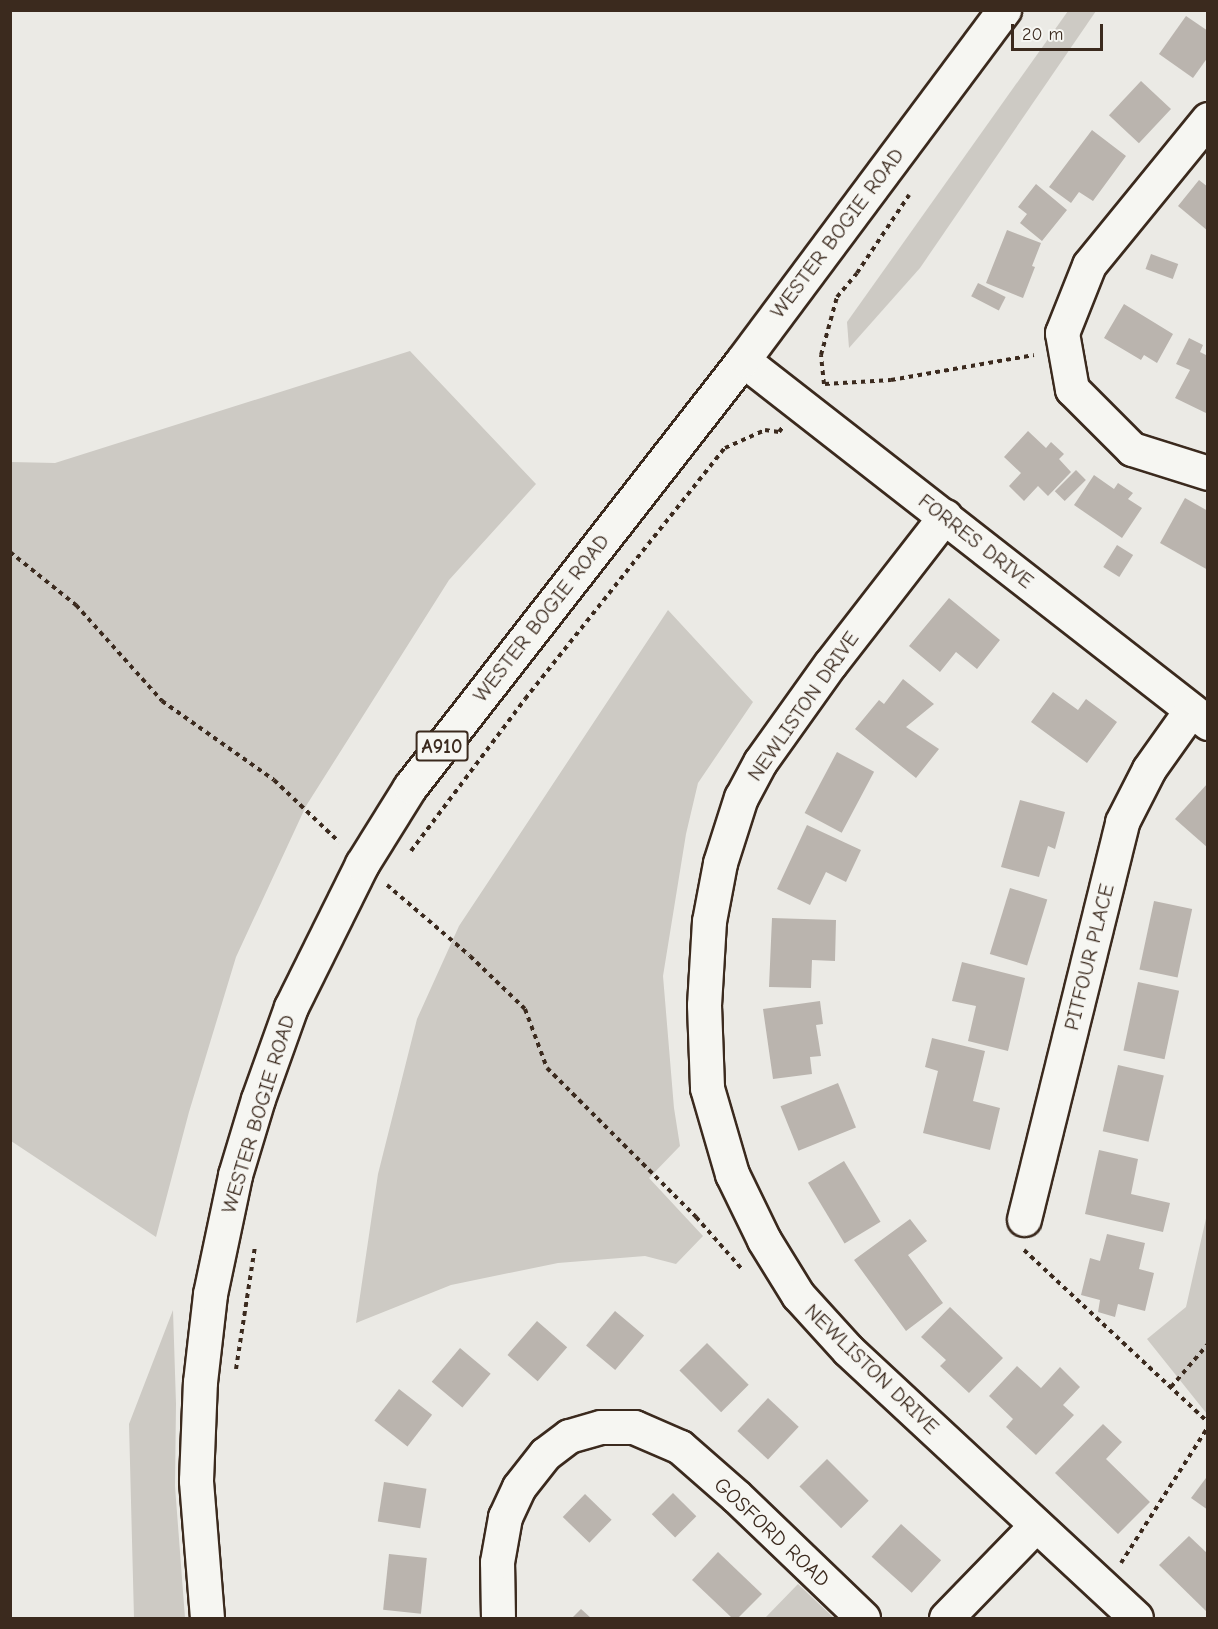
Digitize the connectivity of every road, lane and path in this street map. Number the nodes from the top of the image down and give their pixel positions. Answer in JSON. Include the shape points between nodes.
{"nodes":[{"id":1,"x":1004,"y":10,"type":"edge"},
{"id":2,"x":1208,"y":119,"type":"edge"},
{"id":3,"x":914,"y":187,"type":"dead end"},
{"id":4,"x":1065,"y":350,"type":"junction"},
{"id":5,"x":743,"y":360,"type":"junction"},
{"id":6,"x":812,"y":394,"type":"junction"},
{"id":7,"x":1208,"y":473,"type":"edge"},
{"id":8,"x":945,"y":516,"type":"junction"},
{"id":9,"x":10,"y":552,"type":"edge"},
{"id":10,"x":1199,"y":716,"type":"edge"},
{"id":11,"x":406,"y":856,"type":"dead end"},
{"id":12,"x":362,"y":864,"type":"junction"},
{"id":13,"x":394,"y":875,"type":"dead end"},
{"id":14,"x":388,"y":885,"type":"junction"},
{"id":15,"x":382,"y":894,"type":"dead end"},
{"id":16,"x":1024,"y":1219,"type":"joint"},
{"id":17,"x":257,"y":1234,"type":"dead end"},
{"id":18,"x":748,"y":1276,"type":"dead end"},
{"id":19,"x":1208,"y":1344,"type":"edge"},
{"id":20,"x":236,"y":1375,"type":"dead end"},
{"id":21,"x":1171,"y":1387,"type":"junction"},
{"id":22,"x":1208,"y":1422,"type":"edge"},
{"id":23,"x":1208,"y":1427,"type":"edge"},
{"id":24,"x":1036,"y":1525,"type":"junction"},
{"id":25,"x":1104,"y":1589,"type":"junction"},
{"id":26,"x":207,"y":1618,"type":"edge"},
{"id":27,"x":498,"y":1618,"type":"edge"},
{"id":28,"x":863,"y":1618,"type":"edge"},
{"id":29,"x":946,"y":1618,"type":"edge"},
{"id":30,"x":1136,"y":1618,"type":"edge"}],
"edges":[{"from":1,"to":5,"type":"street","name":"WESTER BOGIE ROAD","number":"A910"},
{"from":2,"to":4,"type":"street","via":[[1089,265],[1062,333]]},
{"from":3,"to":6,"type":"path","via":[[837,297]]},
{"from":4,"to":6,"type":"path"},
{"from":4,"to":7,"type":"street","via":[[1072,389],[1132,449]]},
{"from":5,"to":6,"type":"street","name":"FORRES DRIVE"},
{"from":5,"to":12,"type":"street","name":"WESTER BOGIE ROAD","number":"A910","via":[[410,787]]},
{"from":6,"to":8,"type":"street","name":"FORRES DRIVE"},
{"from":6,"to":11,"type":"path","via":[[779,432],[765,430],[725,448]]},
{"from":8,"to":10,"type":"street","name":"FORRES DRIVE"},
{"from":8,"to":24,"type":"street","name":"NEWLISTON DRIVE","via":[[830,664],[760,762],[741,797],[720,863],[709,921],[704,1005],[707,1088],[732,1174],[764,1240],[798,1295],[848,1350]]},
{"from":9,"to":12,"type":"path","via":[[76,605],[162,701],[274,780]]},
{"from":10,"to":16,"type":"street","name":"PITFOUR PLACE","via":[[1149,769],[1122,822]]},
{"from":12,"to":14,"type":"path"},
{"from":12,"to":26,"type":"street","name":"WESTER BOGIE ROAD","number":"A910","via":[[291,1007],[258,1099],[224,1223],[210,1294],[200,1382],[196,1480]]},
{"from":13,"to":14,"type":"path"},
{"from":14,"to":15,"type":"path"},
{"from":14,"to":18,"type":"path","via":[[471,956],[525,1009],[547,1068],[696,1217]]},
{"from":16,"to":21,"type":"path","via":[[1022,1247]]},
{"from":17,"to":20,"type":"path"},
{"from":19,"to":21,"type":"path"},
{"from":21,"to":22,"type":"path"},
{"from":23,"to":25,"type":"path"},
{"from":24,"to":25,"type":"street","name":"NEWLISTON DRIVE"},
{"from":24,"to":29,"type":"street"},
{"from":25,"to":30,"type":"street","name":"NEWLISTON DRIVE"},
{"from":27,"to":28,"type":"street","name":"GOSFORD ROAD","via":[[497,1562],[505,1517],[519,1487],[545,1454],[569,1436],[601,1427],[634,1427],[680,1447]]}]}
